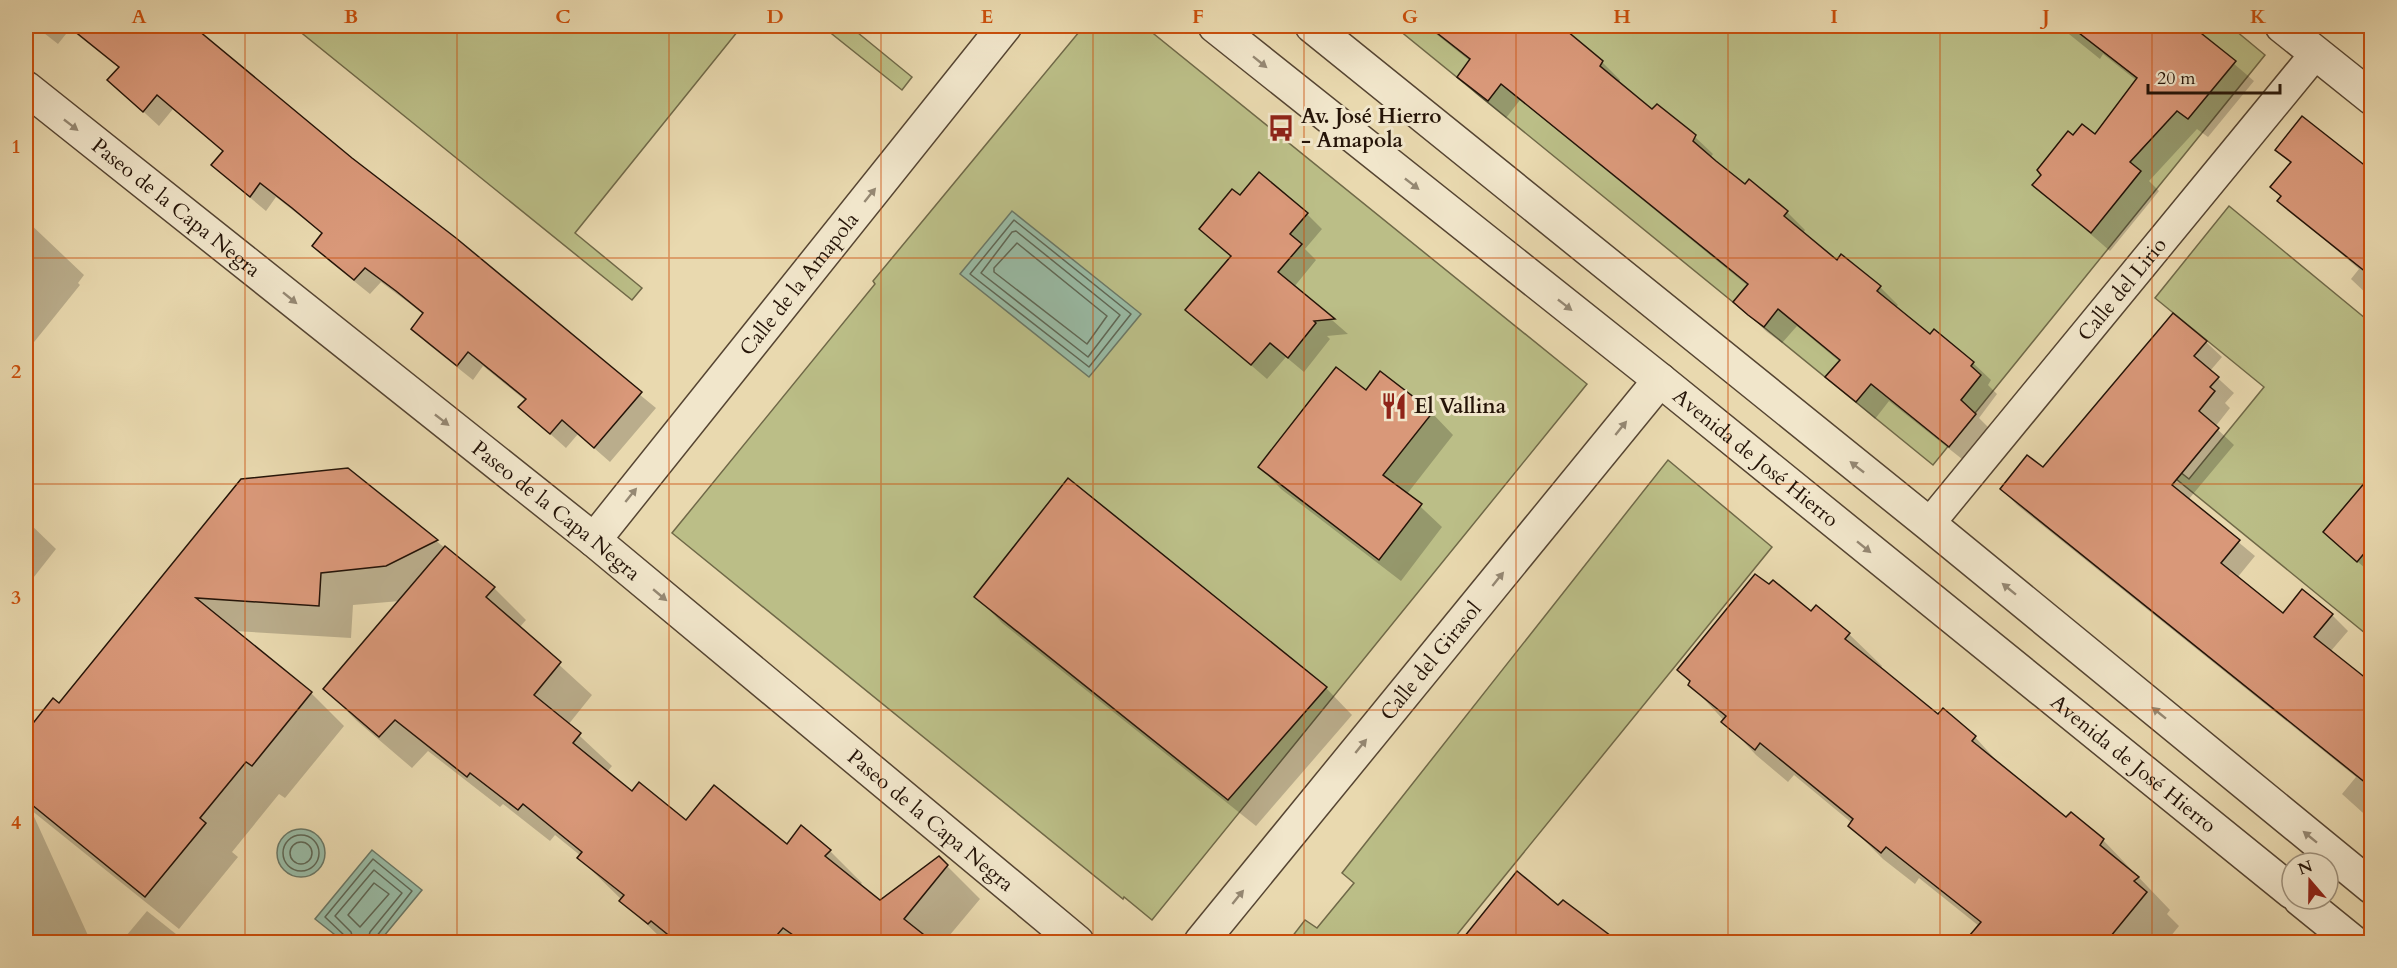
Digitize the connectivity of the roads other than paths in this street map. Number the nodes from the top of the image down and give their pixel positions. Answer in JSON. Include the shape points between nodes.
{"nodes":[{"id":1,"x":1005,"y":26,"type":"edge"},
{"id":2,"x":1215,"y":26,"type":"edge"},
{"id":3,"x":2282,"y":26,"type":"edge"},
{"id":4,"x":1325,"y":30,"type":"edge"},
{"id":5,"x":2316,"y":53,"type":"junction"},
{"id":6,"x":26,"y":88,"type":"edge"},
{"id":7,"x":2372,"y":98,"type":"edge"},
{"id":8,"x":1660,"y":380,"type":"junction"},
{"id":9,"x":1929,"y":524,"type":"junction"},
{"id":10,"x":594,"y":540,"type":"junction"},
{"id":11,"x":2280,"y":882,"type":"edge"},
{"id":12,"x":2372,"y":887,"type":"edge"},
{"id":13,"x":2315,"y":911,"type":"edge"},
{"id":14,"x":1077,"y":942,"type":"edge"},
{"id":15,"x":1201,"y":942,"type":"edge"},
{"id":16,"x":2353,"y":942,"type":"edge"}],
"edges":[{"from":10,"to":1,"type":"street","name":"Calle de la Amapola","one_way":true},
{"from":2,"to":8,"type":"street","name":"Avenida de José Hierro","one_way":true},
{"from":3,"to":5,"type":"street"},
{"from":9,"to":4,"type":"street","one_way":true},
{"from":5,"to":7,"type":"street"},
{"from":5,"to":9,"type":"street","name":"Calle del Lirio"},
{"from":6,"to":10,"type":"street","name":"Paseo de la Capa Negra","one_way":true},
{"from":8,"to":11,"type":"street","name":"Avenida de José Hierro","one_way":true},
{"from":15,"to":8,"type":"street","name":"Calle del Girasol","one_way":true},
{"from":12,"to":9,"type":"street","one_way":true},
{"from":10,"to":14,"type":"street","name":"Paseo de la Capa Negra","one_way":true},
{"from":13,"to":16,"type":"street"}]}
